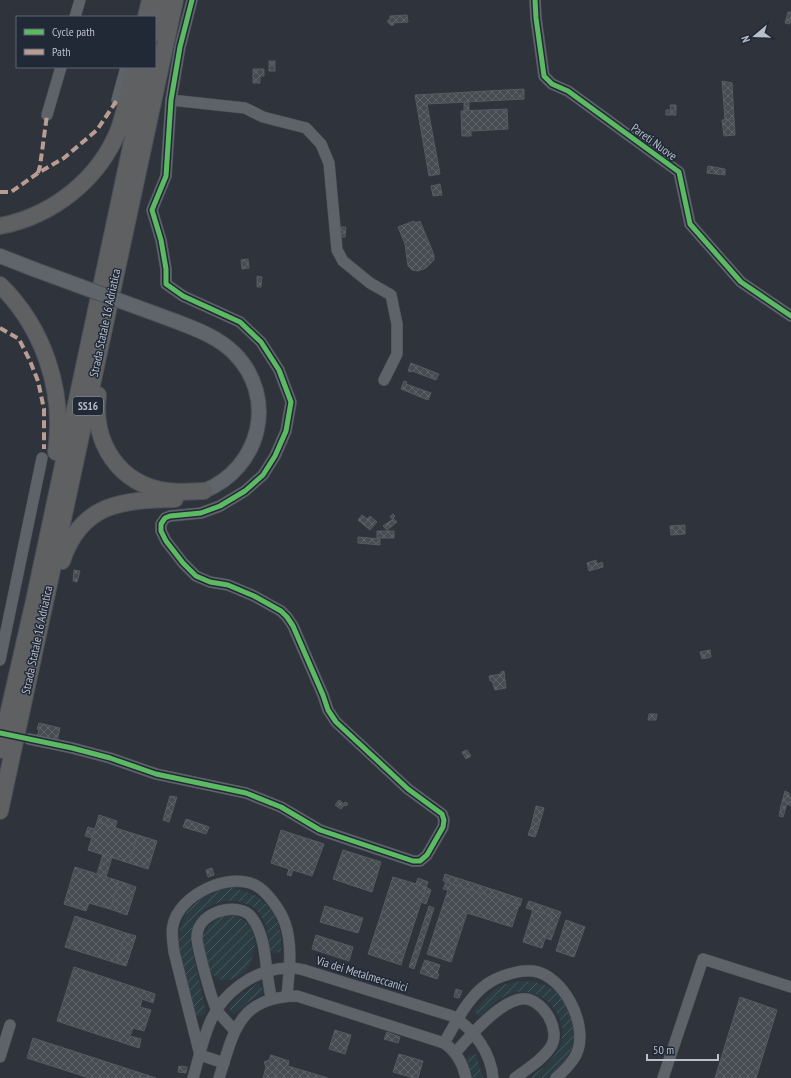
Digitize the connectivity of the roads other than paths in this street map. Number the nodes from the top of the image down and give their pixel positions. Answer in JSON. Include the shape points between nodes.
{"nodes":[{"id":1,"x":80,"y":0,"type":"edge"},
{"id":2,"x":143,"y":0,"type":"edge"},
{"id":3,"x":150,"y":0,"type":"edge"},
{"id":4,"x":163,"y":0,"type":"edge"},
{"id":5,"x":175,"y":0,"type":"edge"},
{"id":6,"x":192,"y":0,"type":"edge"},
{"id":7,"x":535,"y":0,"type":"edge"},
{"id":8,"x":75,"y":16,"type":"edge"},
{"id":9,"x":139,"y":16,"type":"edge"},
{"id":10,"x":146,"y":16,"type":"edge"},
{"id":11,"x":156,"y":29,"type":"edge"},
{"id":12,"x":61,"y":68,"type":"edge"},
{"id":13,"x":126,"y":68,"type":"edge"},
{"id":14,"x":135,"y":68,"type":"edge"},
{"id":15,"x":148,"y":68,"type":"edge"},
{"id":16,"x":117,"y":100,"type":"dead end"},
{"id":17,"x":171,"y":100,"type":"junction"},
{"id":18,"x":47,"y":115,"type":"dead end"},
{"id":19,"x":0,"y":226,"type":"edge"},
{"id":20,"x":0,"y":256,"type":"edge"},
{"id":21,"x":0,"y":285,"type":"edge"},
{"id":22,"x":109,"y":306,"type":"junction"},
{"id":23,"x":791,"y":316,"type":"edge"},
{"id":24,"x":384,"y":380,"type":"dead end"},
{"id":25,"x":42,"y":458,"type":"dead end"},
{"id":26,"x":204,"y":491,"type":"junction"},
{"id":27,"x":34,"y":601,"type":"junction"},
{"id":28,"x":37,"y":644,"type":"junction"},
{"id":29,"x":0,"y":660,"type":"edge"},
{"id":30,"x":28,"y":739,"type":"dead end"},
{"id":31,"x":0,"y":750,"type":"edge"},
{"id":32,"x":0,"y":811,"type":"edge"},
{"id":33,"x":289,"y":968,"type":"junction"},
{"id":34,"x":267,"y":971,"type":"junction"},
{"id":35,"x":791,"y":987,"type":"edge"},
{"id":36,"x":287,"y":996,"type":"junction"},
{"id":37,"x":271,"y":999,"type":"junction"},
{"id":38,"x":217,"y":1011,"type":"junction"},
{"id":39,"x":458,"y":1020,"type":"junction"},
{"id":40,"x":10,"y":1025,"type":"dead end"},
{"id":41,"x":234,"y":1030,"type":"junction"},
{"id":42,"x":473,"y":1033,"type":"junction"},
{"id":43,"x":444,"y":1043,"type":"junction"},
{"id":44,"x":455,"y":1053,"type":"junction"},
{"id":45,"x":200,"y":1055,"type":"junction"},
{"id":46,"x":0,"y":1057,"type":"edge"},
{"id":47,"x":224,"y":1063,"type":"junction"},
{"id":48,"x":193,"y":1078,"type":"edge"},
{"id":49,"x":219,"y":1078,"type":"edge"},
{"id":50,"x":466,"y":1078,"type":"edge"},
{"id":51,"x":493,"y":1078,"type":"edge"},
{"id":52,"x":515,"y":1078,"type":"edge"},
{"id":53,"x":556,"y":1078,"type":"edge"},
{"id":54,"x":663,"y":1078,"type":"edge"}],
"edges":[{"from":1,"to":8,"type":"street"},
{"from":2,"to":9,"type":"street"},
{"from":3,"to":10,"type":"highway"},
{"from":4,"to":11,"type":"highway"},
{"from":5,"to":22,"type":"highway","name":"Strada Statale 16 Adriatica","number":"SS16"},
{"from":6,"to":17,"type":"street","via":[[180,47]]},
{"from":7,"to":23,"type":"street","name":"Pareti Nuove","via":[[544,76],[679,172],[690,224],[741,282]]},
{"from":12,"to":18,"type":"street"},
{"from":13,"to":16,"type":"street"},
{"from":14,"to":19,"type":"highway","via":[[118,131],[94,171],[50,208],[26,219]]},
{"from":15,"to":27,"type":"highway","name":"Strada Statale 16 Adriatica","number":"SS16"},
{"from":17,"to":24,"type":"street","via":[[245,108],[262,117],[306,128],[321,144],[329,163],[337,250],[343,261],[391,295],[397,324],[397,354]]},
{"from":17,"to":30,"type":"street","via":[[166,176],[152,210],[166,269],[166,284],[183,296],[240,322],[261,342],[279,370],[291,402],[286,431],[263,475],[245,491],[220,506],[201,513],[165,518],[161,530],[166,541],[196,576],[254,596],[287,617],[324,695],[328,710],[336,722],[408,789],[442,814],[443,827],[428,855],[420,861],[413,861],[320,830],[281,807],[246,792],[156,774],[110,758]]},
{"from":20,"to":26,"type":"main road","bridge":true,"via":[[209,335],[234,353],[252,378],[259,403],[257,430],[249,454],[241,465],[228,478]]},
{"from":21,"to":27,"type":"highway","number":"SS16","via":[[36,333],[49,365],[57,398],[57,445]]},
{"from":22,"to":26,"type":"highway","number":"SS16","via":[[97,408],[99,429],[106,449],[122,470],[144,485],[172,492]]},
{"from":22,"to":28,"type":"highway","name":"Strada Statale 16 Adriatica","number":"SS16"},
{"from":25,"to":29,"type":"street"},
{"from":26,"to":28,"type":"highway","number":"SS16","via":[[180,499],[115,504],[96,513],[85,522],[75,533],[64,556]]},
{"from":27,"to":31,"type":"highway","name":"Strada Statale 16 Adriatica","number":"SS16"},
{"from":28,"to":32,"type":"highway","name":"Strada Statale 16 Adriatica","number":"SS16"},
{"from":33,"to":34,"type":"street","name":"Via dei Metalmeccanici"},
{"from":33,"to":36,"type":"street"},
{"from":33,"to":39,"type":"street","name":"Via dei Metalmeccanici","via":[[304,970]]},
{"from":33,"to":45,"type":"street","via":[[290,946],[285,923],[268,895],[256,885],[242,881],[226,882],[206,888],[190,899],[178,913],[173,924],[172,938]]},
{"from":34,"to":37,"type":"street"},
{"from":34,"to":38,"type":"street","name":"Via dei Metalmeccanici","via":[[238,986]]},
{"from":34,"to":38,"type":"street","via":[[262,941],[257,925],[249,913],[228,908],[217,911],[206,919],[199,927],[197,936]]},
{"from":35,"to":54,"type":"street","via":[[703,959]]},
{"from":36,"to":37,"type":"street"},
{"from":36,"to":43,"type":"street","via":[[297,996]]},
{"from":37,"to":41,"type":"street","via":[[246,1014]]},
{"from":38,"to":41,"type":"street"},
{"from":38,"to":45,"type":"street","name":"Via dei Metalmeccanici","via":[[209,1024]]},
{"from":39,"to":42,"type":"street","name":"Via dei Metalmeccanici"},
{"from":39,"to":43,"type":"street"},
{"from":39,"to":53,"type":"street","via":[[470,1001],[487,984],[517,972],[533,971],[547,976],[572,1002],[578,1020],[580,1039],[578,1051]]},
{"from":40,"to":46,"type":"street"},
{"from":41,"to":47,"type":"street"},
{"from":42,"to":44,"type":"street"},
{"from":42,"to":51,"type":"street","name":"Via dei Metalmeccanici","via":[[482,1047]]},
{"from":42,"to":52,"type":"street","via":[[508,1004],[522,999],[541,1006],[549,1016],[554,1039],[551,1047],[540,1059]]},
{"from":43,"to":44,"type":"street"},
{"from":44,"to":50,"type":"street"},
{"from":45,"to":47,"type":"street"},
{"from":45,"to":48,"type":"street","name":"Via dei Metalmeccanici"},
{"from":47,"to":49,"type":"street"}]}
